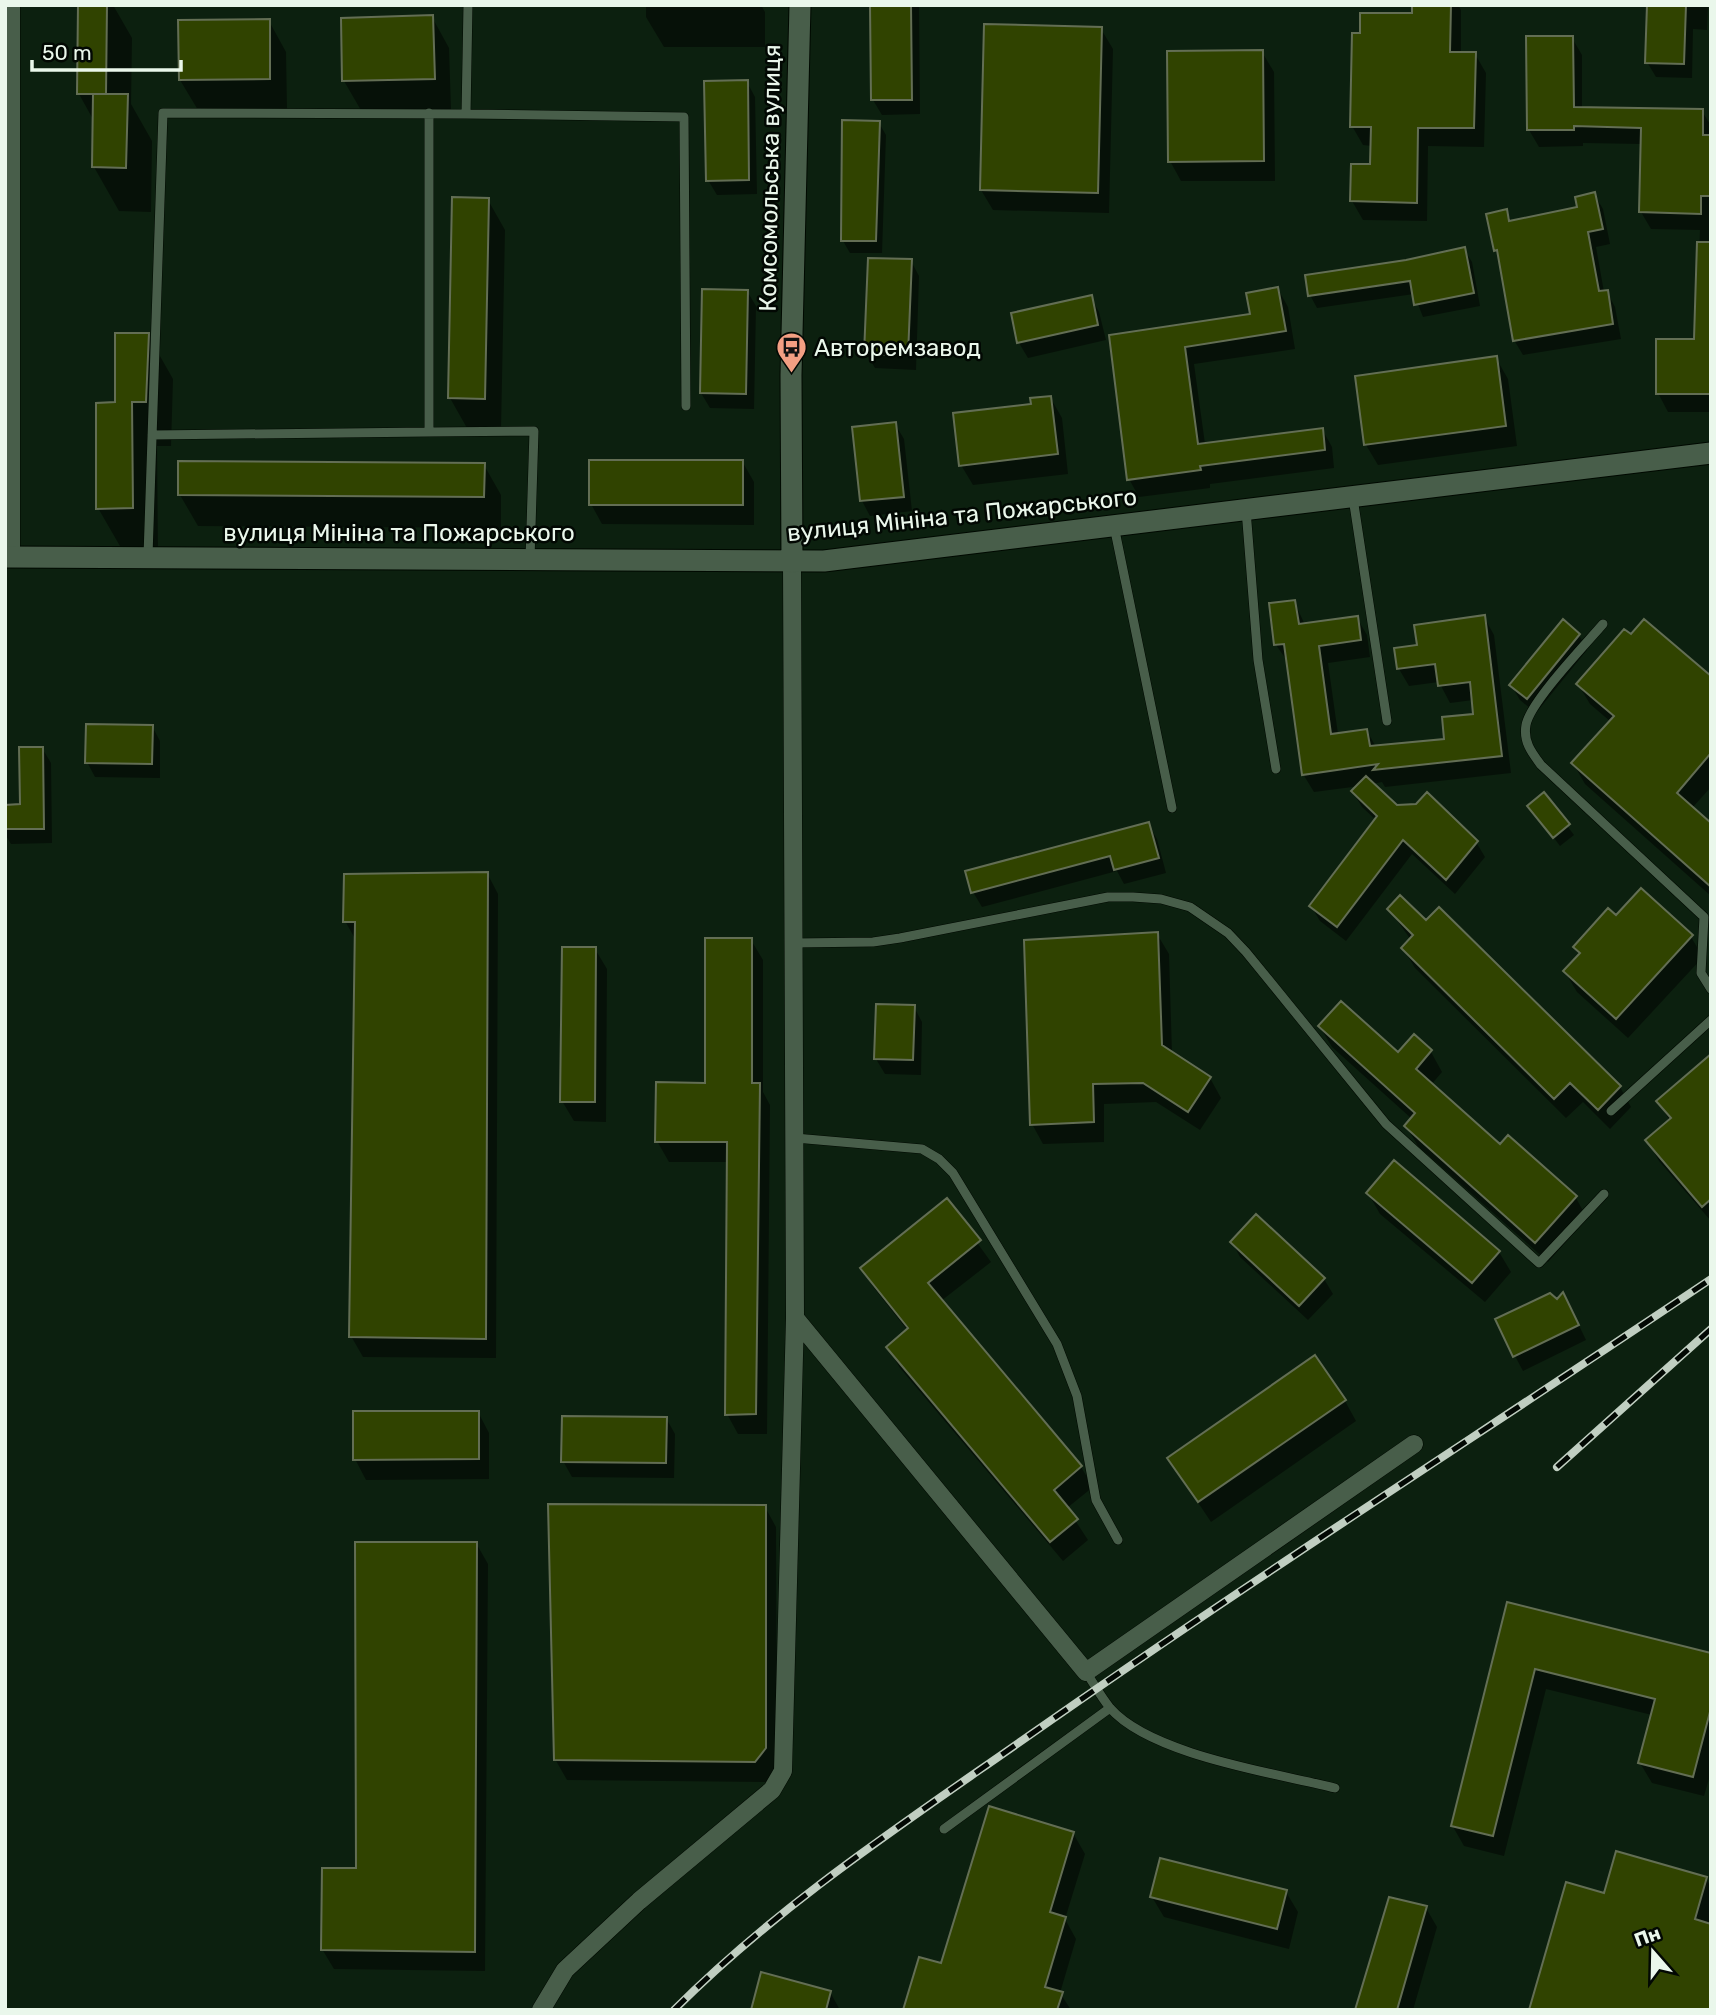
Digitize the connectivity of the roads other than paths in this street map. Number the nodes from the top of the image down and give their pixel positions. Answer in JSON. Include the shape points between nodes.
{"nodes":[{"id":1,"x":11,"y":5,"type":"edge"},
{"id":2,"x":468,"y":5,"type":"edge"},
{"id":3,"x":800,"y":5,"type":"edge"},
{"id":4,"x":429,"y":113,"type":"junction"},
{"id":5,"x":466,"y":114,"type":"junction"},
{"id":6,"x":9,"y":245,"type":"edge"},
{"id":7,"x":686,"y":406,"type":"dead end"},
{"id":8,"x":429,"y":432,"type":"junction"},
{"id":9,"x":152,"y":435,"type":"junction"},
{"id":10,"x":1711,"y":453,"type":"edge"},
{"id":11,"x":1352,"y":495,"type":"junction"},
{"id":12,"x":1246,"y":509,"type":"junction"},
{"id":13,"x":1114,"y":526,"type":"junction"},
{"id":14,"x":8,"y":557,"type":"edge"},
{"id":15,"x":148,"y":558,"type":"junction"},
{"id":16,"x":530,"y":560,"type":"junction"},
{"id":17,"x":792,"y":562,"type":"junction"},
{"id":18,"x":1603,"y":624,"type":"dead end"},
{"id":19,"x":1387,"y":721,"type":"dead end"},
{"id":20,"x":1276,"y":769,"type":"dead end"},
{"id":21,"x":1172,"y":808,"type":"dead end"},
{"id":22,"x":794,"y":943,"type":"junction"},
{"id":23,"x":1711,"y":989,"type":"edge"},
{"id":24,"x":1711,"y":1020,"type":"edge"},
{"id":25,"x":1611,"y":1111,"type":"dead end"},
{"id":26,"x":795,"y":1138,"type":"junction"},
{"id":27,"x":1604,"y":1194,"type":"dead end"},
{"id":28,"x":796,"y":1318,"type":"junction"},
{"id":29,"x":1414,"y":1444,"type":"dead end"},
{"id":30,"x":1118,"y":1540,"type":"dead end"},
{"id":31,"x":1086,"y":1672,"type":"junction"},
{"id":32,"x":1110,"y":1708,"type":"junction"},
{"id":33,"x":1335,"y":1788,"type":"dead end"},
{"id":34,"x":944,"y":1829,"type":"dead end"},
{"id":35,"x":541,"y":2010,"type":"edge"}],
"edges":[{"from":1,"to":6,"type":"street"},
{"from":2,"to":5,"type":"lane"},
{"from":3,"to":17,"type":"street","name":"Комсомольська вулиця"},
{"from":4,"to":5,"type":"lane"},
{"from":4,"to":8,"type":"lane"},
{"from":4,"to":9,"type":"lane","via":[[163,113]]},
{"from":5,"to":7,"type":"lane","via":[[684,117]]},
{"from":6,"to":14,"type":"street"},
{"from":8,"to":9,"type":"lane"},
{"from":8,"to":16,"type":"lane","via":[[534,431]]},
{"from":9,"to":15,"type":"lane"},
{"from":10,"to":11,"type":"street","name":"вулиця Мініна та Пожарського"},
{"from":11,"to":12,"type":"street","name":"вулиця Мініна та Пожарського"},
{"from":11,"to":19,"type":"lane"},
{"from":12,"to":13,"type":"street","name":"вулиця Мініна та Пожарського"},
{"from":12,"to":20,"type":"lane","via":[[1258,660]]},
{"from":13,"to":17,"type":"street","name":"вулиця Мініна та Пожарського","via":[[862,558]]},
{"from":13,"to":21,"type":"lane"},
{"from":14,"to":15,"type":"street","name":"вулиця Мініна та Пожарського"},
{"from":15,"to":16,"type":"street","name":"вулиця Мініна та Пожарського"},
{"from":16,"to":17,"type":"street","name":"вулиця Мініна та Пожарського"},
{"from":17,"to":22,"type":"street"},
{"from":18,"to":23,"type":"lane","via":[[1534,707],[1526,725],[1527,746],[1551,775],[1704,917],[1701,973]]},
{"from":22,"to":26,"type":"street"},
{"from":22,"to":27,"type":"lane","via":[[873,942],[1108,897],[1161,899],[1190,907],[1228,933],[1246,952],[1405,1144],[1539,1263]]},
{"from":24,"to":25,"type":"lane"},
{"from":26,"to":28,"type":"street"},
{"from":26,"to":30,"type":"lane","via":[[922,1149],[953,1172],[1057,1344],[1077,1396],[1096,1500]]},
{"from":28,"to":31,"type":"street"},
{"from":28,"to":35,"type":"street","via":[[783,1771],[772,1790],[639,1901],[565,1970]]},
{"from":29,"to":31,"type":"street"},
{"from":31,"to":32,"type":"lane"},
{"from":32,"to":33,"type":"lane","via":[[1128,1723],[1189,1752]]},
{"from":32,"to":34,"type":"lane"}]}
